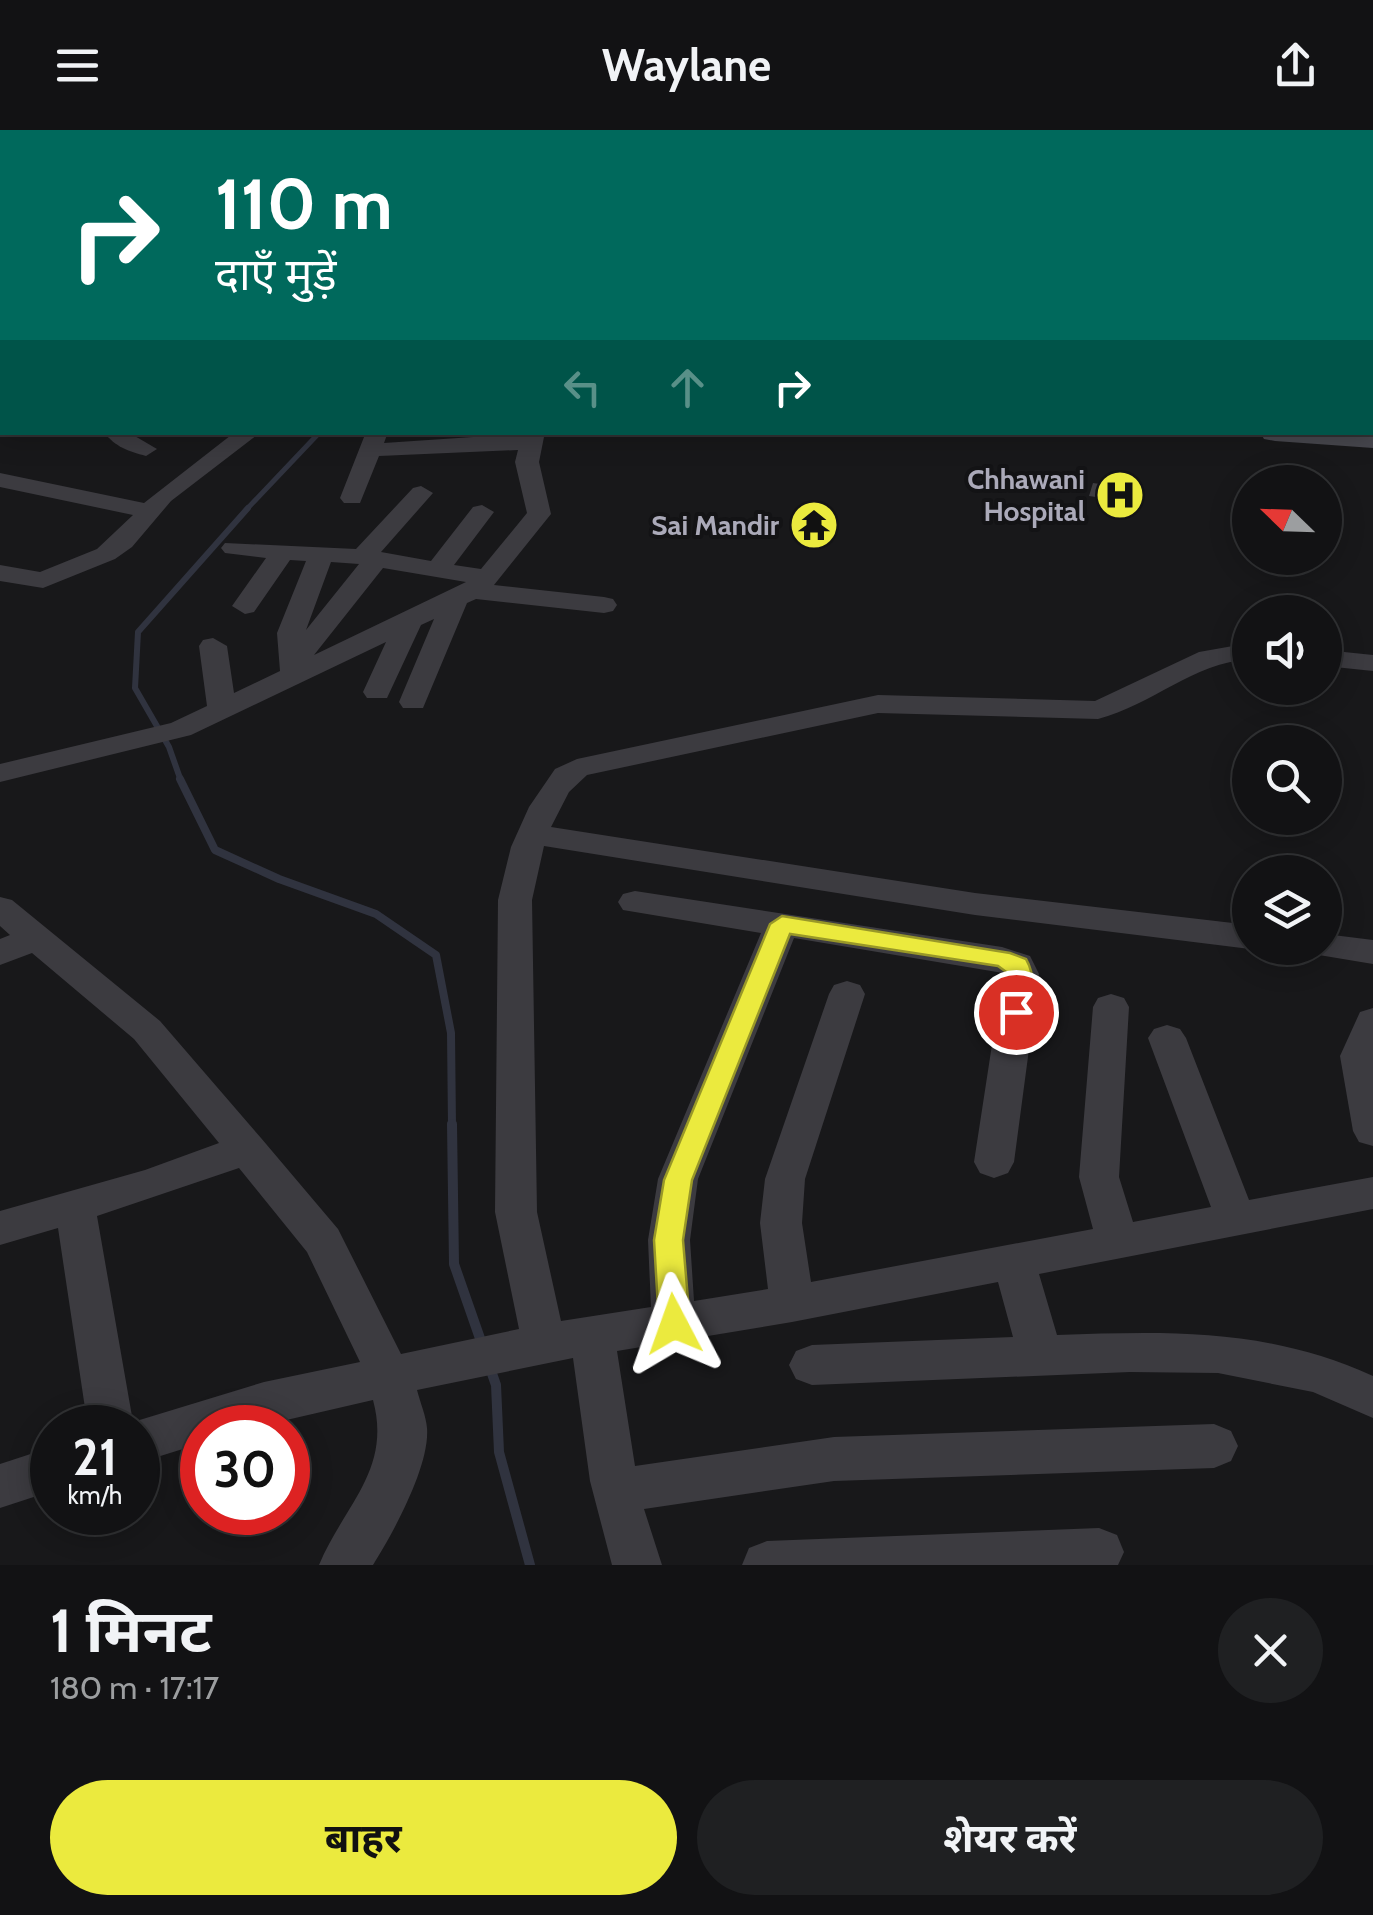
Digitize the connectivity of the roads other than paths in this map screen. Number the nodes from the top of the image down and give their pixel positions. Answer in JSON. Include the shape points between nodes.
{"nodes":[{"id":1,"x":118,"y":435,"type":"edge"},
{"id":2,"x":246,"y":435,"type":"edge"},
{"id":3,"x":1312,"y":435,"type":"edge"},
{"id":4,"x":533,"y":438,"type":"edge"},
{"id":5,"x":1373,"y":440,"type":"edge"},
{"id":6,"x":373,"y":441,"type":"edge"},
{"id":7,"x":146,"y":449,"type":"dead end"},
{"id":8,"x":0,"y":480,"type":"edge"},
{"id":9,"x":421,"y":493,"type":"dead end"},
{"id":10,"x":352,"y":498,"type":"dead end"},
{"id":11,"x":148,"y":511,"type":"junction"},
{"id":12,"x":482,"y":512,"type":"dead end"},
{"id":13,"x":234,"y":548,"type":"dead end"},
{"id":14,"x":283,"y":552,"type":"junction"},
{"id":15,"x":321,"y":554,"type":"junction"},
{"id":16,"x":370,"y":558,"type":"junction"},
{"id":17,"x":437,"y":570,"type":"junction"},
{"id":18,"x":0,"y":573,"type":"edge"},
{"id":19,"x":472,"y":589,"type":"junction"},
{"id":20,"x":604,"y":605,"type":"dead end"},
{"id":21,"x":245,"y":606,"type":"dead end"},
{"id":22,"x":410,"y":620,"type":"junction"},
{"id":23,"x":213,"y":646,"type":"dead end"},
{"id":24,"x":1232,"y":652,"type":"edge"},
{"id":25,"x":1342,"y":660,"type":"edge"},
{"id":26,"x":1373,"y":663,"type":"edge"},
{"id":27,"x":292,"y":671,"type":"junction"},
{"id":28,"x":376,"y":692,"type":"dead end"},
{"id":29,"x":413,"y":702,"type":"dead end"},
{"id":30,"x":222,"y":709,"type":"junction"},
{"id":31,"x":0,"y":773,"type":"edge"},
{"id":32,"x":533,"y":834,"type":"junction"},
{"id":33,"x":635,"y":902,"type":"dead end"},
{"id":34,"x":0,"y":908,"type":"edge"},
{"id":35,"x":782,"y":924,"type":"junction"},
{"id":36,"x":1232,"y":935,"type":"edge"},
{"id":37,"x":17,"y":946,"type":"edge"},
{"id":38,"x":1342,"y":948,"type":"edge"},
{"id":39,"x":1373,"y":952,"type":"edge"},
{"id":40,"x":848,"y":994,"type":"dead end"},
{"id":41,"x":1111,"y":1006,"type":"dead end"},
{"id":42,"x":1373,"y":1022,"type":"edge"},
{"id":43,"x":1167,"y":1038,"type":"dead end"},
{"id":44,"x":1373,"y":1130,"type":"edge"},
{"id":45,"x":247,"y":1148,"type":"junction"},
{"id":46,"x":994,"y":1162,"type":"dead end"},
{"id":47,"x":1373,"y":1193,"type":"edge"},
{"id":48,"x":75,"y":1206,"type":"junction"},
{"id":49,"x":1235,"y":1216,"type":"junction"},
{"id":50,"x":0,"y":1228,"type":"edge"},
{"id":51,"x":1117,"y":1240,"type":"junction"},
{"id":52,"x":1013,"y":1260,"type":"junction"},
{"id":53,"x":792,"y":1304,"type":"junction"},
{"id":54,"x":674,"y":1324,"type":"junction"},
{"id":55,"x":593,"y":1338,"type":"junction"},
{"id":56,"x":529,"y":1347,"type":"junction"},
{"id":57,"x":1040,"y":1356,"type":"junction"},
{"id":58,"x":812,"y":1365,"type":"dead end"},
{"id":59,"x":409,"y":1373,"type":"junction"},
{"id":60,"x":1373,"y":1398,"type":"edge"},
{"id":61,"x":107,"y":1405,"type":"edge"},
{"id":62,"x":160,"y":1435,"type":"edge"},
{"id":63,"x":1214,"y":1446,"type":"dead end"},
{"id":64,"x":30,"y":1476,"type":"edge"},
{"id":65,"x":0,"y":1486,"type":"edge"},
{"id":66,"x":616,"y":1492,"type":"junction"},
{"id":67,"x":1099,"y":1552,"type":"dead end"},
{"id":68,"x":344,"y":1565,"type":"edge"},
{"id":69,"x":637,"y":1565,"type":"edge"},
{"id":70,"x":767,"y":1565,"type":"edge"}],
"edges":[{"from":1,"to":7,"type":"street"},
{"from":2,"to":11,"type":"street"},
{"from":3,"to":5,"type":"main road"},
{"from":4,"to":6,"type":"street"},
{"from":4,"to":19,"type":"street","via":[[527,462],[539,514]]},
{"from":6,"to":10,"type":"street"},
{"from":8,"to":11,"type":"street"},
{"from":9,"to":16,"type":"street"},
{"from":11,"to":18,"type":"street","via":[[116,548],[54,576],[33,581]]},
{"from":12,"to":17,"type":"street"},
{"from":13,"to":14,"type":"street"},
{"from":14,"to":15,"type":"street"},
{"from":14,"to":21,"type":"street"},
{"from":15,"to":16,"type":"street"},
{"from":15,"to":27,"type":"street","via":[[292,633]]},
{"from":16,"to":17,"type":"street"},
{"from":16,"to":27,"type":"street"},
{"from":17,"to":19,"type":"street"},
{"from":19,"to":20,"type":"street"},
{"from":19,"to":22,"type":"street"},
{"from":19,"to":29,"type":"street"},
{"from":22,"to":27,"type":"street"},
{"from":22,"to":28,"type":"street"},
{"from":23,"to":30,"type":"street"},
{"from":24,"to":32,"type":"street","via":[[1209,654],[1098,710],[878,704],[577,768],[561,777]]},
{"from":25,"to":26,"type":"street"},
{"from":27,"to":30,"type":"street"},
{"from":30,"to":31,"type":"street","via":[[181,729]]},
{"from":32,"to":36,"type":"street","via":[[976,904]]},
{"from":32,"to":56,"type":"street","via":[[514,900],[516,1212]]},
{"from":33,"to":35,"type":"street"},
{"from":34,"to":37,"type":"street"},
{"from":35,"to":46,"type":"street","via":[[1017,964],[1021,974]]},
{"from":35,"to":54,"type":"street","via":[[678,1180],[668,1240]]},
{"from":37,"to":45,"type":"street","via":[[146,1030]]},
{"from":38,"to":39,"type":"street"},
{"from":40,"to":53,"type":"street","via":[[785,1180],[781,1223]]},
{"from":41,"to":51,"type":"street","via":[[1099,1176]]},
{"from":42,"to":44,"type":"street","via":[[1359,1056]]},
{"from":43,"to":49,"type":"street"},
{"from":45,"to":48,"type":"street"},
{"from":45,"to":59,"type":"street","via":[[323,1241]]},
{"from":47,"to":49,"type":"street"},
{"from":48,"to":50,"type":"street"},
{"from":48,"to":61,"type":"street"},
{"from":49,"to":51,"type":"street"},
{"from":51,"to":52,"type":"street"},
{"from":52,"to":53,"type":"street"},
{"from":52,"to":57,"type":"street"},
{"from":53,"to":54,"type":"street"},
{"from":54,"to":55,"type":"street"},
{"from":55,"to":56,"type":"street"},
{"from":55,"to":66,"type":"street"},
{"from":56,"to":59,"type":"street"},
{"from":57,"to":58,"type":"street"},
{"from":57,"to":60,"type":"street","via":[[1248,1357],[1321,1374]]},
{"from":59,"to":62,"type":"street","via":[[264,1403]]},
{"from":59,"to":68,"type":"street","via":[[401,1455]]},
{"from":63,"to":66,"type":"street","via":[[829,1460]]},
{"from":64,"to":65,"type":"street"},
{"from":66,"to":69,"type":"street"},
{"from":67,"to":70,"type":"street"}]}
